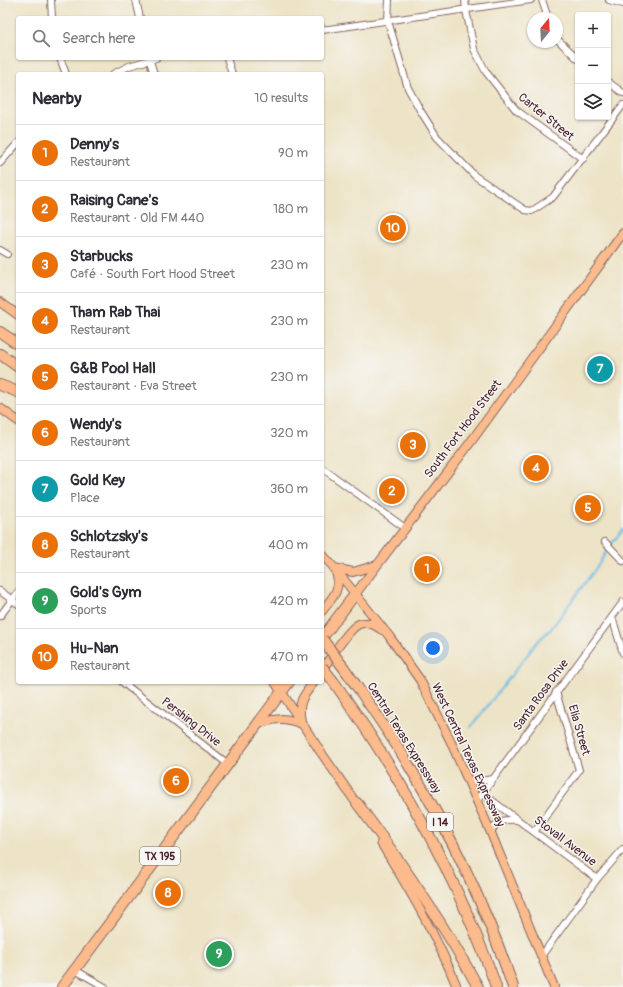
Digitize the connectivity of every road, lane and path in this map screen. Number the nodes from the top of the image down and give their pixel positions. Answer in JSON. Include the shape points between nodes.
{"nodes":[{"id":1,"x":51,"y":0,"type":"edge"},
{"id":2,"x":136,"y":0,"type":"edge"},
{"id":3,"x":389,"y":0,"type":"edge"},
{"id":4,"x":465,"y":0,"type":"edge"},
{"id":5,"x":531,"y":0,"type":"edge"},
{"id":6,"x":542,"y":0,"type":"edge"},
{"id":7,"x":609,"y":0,"type":"edge"},
{"id":8,"x":616,"y":0,"type":"edge"},
{"id":9,"x":623,"y":4,"type":"edge"},
{"id":10,"x":466,"y":10,"type":"junction"},
{"id":11,"x":546,"y":12,"type":"edge"},
{"id":12,"x":52,"y":16,"type":"edge"},
{"id":13,"x":140,"y":16,"type":"edge"},
{"id":14,"x":388,"y":21,"type":"junction"},
{"id":15,"x":324,"y":30,"type":"edge"},
{"id":16,"x":563,"y":45,"type":"edge"},
{"id":17,"x":575,"y":56,"type":"edge"},
{"id":18,"x":61,"y":60,"type":"edge"},
{"id":19,"x":146,"y":60,"type":"edge"},
{"id":20,"x":149,"y":60,"type":"edge"},
{"id":21,"x":228,"y":60,"type":"edge"},
{"id":22,"x":65,"y":72,"type":"edge"},
{"id":23,"x":117,"y":72,"type":"edge"},
{"id":24,"x":153,"y":72,"type":"edge"},
{"id":25,"x":231,"y":72,"type":"edge"},
{"id":26,"x":611,"y":84,"type":"edge"},
{"id":27,"x":623,"y":92,"type":"edge"},
{"id":28,"x":623,"y":105,"type":"edge"},
{"id":29,"x":16,"y":145,"type":"edge"},
{"id":30,"x":583,"y":159,"type":"junction"},
{"id":31,"x":1,"y":160,"type":"edge"},
{"id":32,"x":623,"y":233,"type":"edge"},
{"id":33,"x":0,"y":250,"type":"edge"},
{"id":34,"x":7,"y":254,"type":"dead end"},
{"id":35,"x":0,"y":302,"type":"edge"},
{"id":36,"x":16,"y":314,"type":"edge"},
{"id":37,"x":0,"y":332,"type":"edge"},
{"id":38,"x":16,"y":343,"type":"edge"},
{"id":39,"x":0,"y":354,"type":"edge"},
{"id":40,"x":16,"y":366,"type":"edge"},
{"id":41,"x":0,"y":385,"type":"edge"},
{"id":42,"x":16,"y":391,"type":"edge"},
{"id":43,"x":0,"y":408,"type":"edge"},
{"id":44,"x":16,"y":420,"type":"edge"},
{"id":45,"x":324,"y":469,"type":"edge"},
{"id":46,"x":405,"y":528,"type":"junction"},
{"id":47,"x":605,"y":542,"type":"dead end"},
{"id":48,"x":324,"y":556,"type":"edge"},
{"id":49,"x":623,"y":561,"type":"edge"},
{"id":50,"x":377,"y":565,"type":"junction"},
{"id":51,"x":334,"y":568,"type":"junction"},
{"id":52,"x":0,"y":590,"type":"edge"},
{"id":53,"x":356,"y":593,"type":"junction"},
{"id":54,"x":16,"y":595,"type":"edge"},
{"id":55,"x":12,"y":600,"type":"junction"},
{"id":56,"x":623,"y":602,"type":"edge"},
{"id":57,"x":16,"y":603,"type":"edge"},
{"id":58,"x":324,"y":608,"type":"edge"},
{"id":59,"x":0,"y":616,"type":"edge"},
{"id":60,"x":612,"y":617,"type":"junction"},
{"id":61,"x":324,"y":636,"type":"edge"},
{"id":62,"x":389,"y":636,"type":"junction"},
{"id":63,"x":324,"y":642,"type":"edge"},
{"id":64,"x":623,"y":653,"type":"edge"},
{"id":65,"x":324,"y":667,"type":"edge"},
{"id":66,"x":324,"y":669,"type":"edge"},
{"id":67,"x":125,"y":684,"type":"edge"},
{"id":68,"x":276,"y":684,"type":"edge"},
{"id":69,"x":288,"y":684,"type":"edge"},
{"id":70,"x":312,"y":684,"type":"edge"},
{"id":71,"x":556,"y":692,"type":"junction"},
{"id":72,"x":282,"y":693,"type":"junction"},
{"id":73,"x":258,"y":724,"type":"junction"},
{"id":74,"x":302,"y":724,"type":"junction"},
{"id":75,"x":228,"y":764,"type":"junction"},
{"id":76,"x":468,"y":779,"type":"junction"},
{"id":77,"x":493,"y":779,"type":"junction"},
{"id":78,"x":482,"y":793,"type":"junction"},
{"id":79,"x":477,"y":801,"type":"junction"},
{"id":80,"x":357,"y":803,"type":"junction"},
{"id":81,"x":518,"y":820,"type":"junction"},
{"id":82,"x":534,"y":832,"type":"junction"},
{"id":83,"x":491,"y":833,"type":"junction"},
{"id":84,"x":623,"y":848,"type":"edge"},
{"id":85,"x":597,"y":879,"type":"junction"},
{"id":86,"x":542,"y":954,"type":"junction"},
{"id":87,"x":75,"y":970,"type":"junction"},
{"id":88,"x":62,"y":987,"type":"edge"},
{"id":89,"x":105,"y":987,"type":"edge"},
{"id":90,"x":457,"y":987,"type":"edge"},
{"id":91,"x":478,"y":987,"type":"edge"},
{"id":92,"x":496,"y":987,"type":"edge"},
{"id":93,"x":513,"y":987,"type":"edge"},
{"id":94,"x":554,"y":987,"type":"edge"}],
"edges":[{"from":1,"to":12,"type":"street"},
{"from":2,"to":13,"type":"street"},
{"from":3,"to":14,"type":"street"},
{"from":4,"to":10,"type":"street","name":"Carter Street"},
{"from":5,"to":10,"type":"street"},
{"from":6,"to":11,"type":"street"},
{"from":7,"to":8,"type":"street"},
{"from":8,"to":9,"type":"street"},
{"from":10,"to":14,"type":"street"},
{"from":10,"to":30,"type":"street","name":"Carter Street","via":[[474,49],[486,72],[516,110]]},
{"from":14,"to":15,"type":"street"},
{"from":14,"to":30,"type":"street","via":[[408,88],[420,110],[437,137],[475,176],[525,210],[532,211],[553,198]]},
{"from":16,"to":17,"type":"street"},
{"from":18,"to":22,"type":"street"},
{"from":19,"to":23,"type":"street"},
{"from":20,"to":24,"type":"street"},
{"from":21,"to":25,"type":"street"},
{"from":26,"to":27,"type":"street"},
{"from":28,"to":30,"type":"street"},
{"from":29,"to":31,"type":"street"},
{"from":32,"to":46,"type":"main road","name":"South Fort Hood Street"},
{"from":33,"to":34,"type":"street"},
{"from":35,"to":36,"type":"main road"},
{"from":37,"to":38,"type":"highway"},
{"from":39,"to":40,"type":"highway"},
{"from":41,"to":42,"type":"highway"},
{"from":43,"to":44,"type":"main road"},
{"from":45,"to":46,"type":"street"},
{"from":46,"to":50,"type":"main road","name":"South Fort Hood Street"},
{"from":47,"to":49,"type":"street"},
{"from":48,"to":51,"type":"main road","name":"West Central Texas Expressway"},
{"from":50,"to":51,"type":"main road","via":[[354,572]]},
{"from":50,"to":53,"type":"main road","name":"South Fort Hood Street"},
{"from":51,"to":53,"type":"main road","name":"West Central Texas Expressway"},
{"from":51,"to":58,"type":"main road","via":[[338,586]]},
{"from":52,"to":55,"type":"street"},
{"from":53,"to":61,"type":"highway","name":"South Fort Hood Street"},
{"from":53,"to":62,"type":"main road","name":"West Central Texas Expressway"},
{"from":54,"to":55,"type":"street"},
{"from":55,"to":57,"type":"street"},
{"from":55,"to":59,"type":"street"},
{"from":56,"to":60,"type":"street","name":"Santa Rosa Drive"},
{"from":60,"to":64,"type":"street"},
{"from":60,"to":71,"type":"street","name":"Santa Rosa Drive"},
{"from":62,"to":65,"type":"main road","via":[[374,625],[358,625]]},
{"from":62,"to":76,"type":"main road","name":"West Central Texas Expressway","via":[[420,680]]},
{"from":63,"to":93,"type":"highway","name":"Central Texas Expressway","number":"I 14","bridge":true,"via":[[409,765],[455,849],[480,903]]},
{"from":66,"to":92,"type":"highway","number":"I 14","bridge":true,"via":[[392,768],[427,832],[464,908]]},
{"from":67,"to":75,"type":"street","name":"Pershing Drive"},
{"from":68,"to":72,"type":"main road"},
{"from":69,"to":72,"type":"highway","number":"TX 195"},
{"from":70,"to":74,"type":"main road","via":[[300,704]]},
{"from":71,"to":77,"type":"street","name":"Santa Rosa Drive"},
{"from":71,"to":82,"type":"street","name":"Elia Street","via":[[579,770]]},
{"from":72,"to":73,"type":"highway","number":"TX 195"},
{"from":72,"to":74,"type":"main road"},
{"from":73,"to":74,"type":"main road","via":[[275,719],[287,719]]},
{"from":73,"to":75,"type":"highway","number":"TX 195"},
{"from":74,"to":80,"type":"main road"},
{"from":75,"to":87,"type":"highway","number":"TX 195"},
{"from":76,"to":77,"type":"street"},
{"from":76,"to":79,"type":"main road","name":"West Central Texas Expressway"},
{"from":77,"to":78,"type":"street","name":"Santa Rosa Drive"},
{"from":78,"to":79,"type":"street","name":"Santa Rosa Drive"},
{"from":78,"to":81,"type":"street","name":"Stovall Avenue"},
{"from":79,"to":83,"type":"main road","name":"West Central Texas Expressway"},
{"from":80,"to":90,"type":"main road","via":[[419,907]]},
{"from":80,"to":91,"type":"highway","via":[[424,897]]},
{"from":81,"to":82,"type":"street","name":"Stovall Avenue"},
{"from":81,"to":83,"type":"street","via":[[498,822]]},
{"from":82,"to":85,"type":"street","name":"Stovall Avenue"},
{"from":83,"to":86,"type":"main road","name":"West Central Texas Expressway"},
{"from":84,"to":85,"type":"street"},
{"from":85,"to":86,"type":"street","name":"Stovall Avenue"},
{"from":86,"to":94,"type":"main road","name":"West Central Texas Expressway"},
{"from":87,"to":88,"type":"highway","number":"TX 195"},
{"from":87,"to":89,"type":"street"}]}
